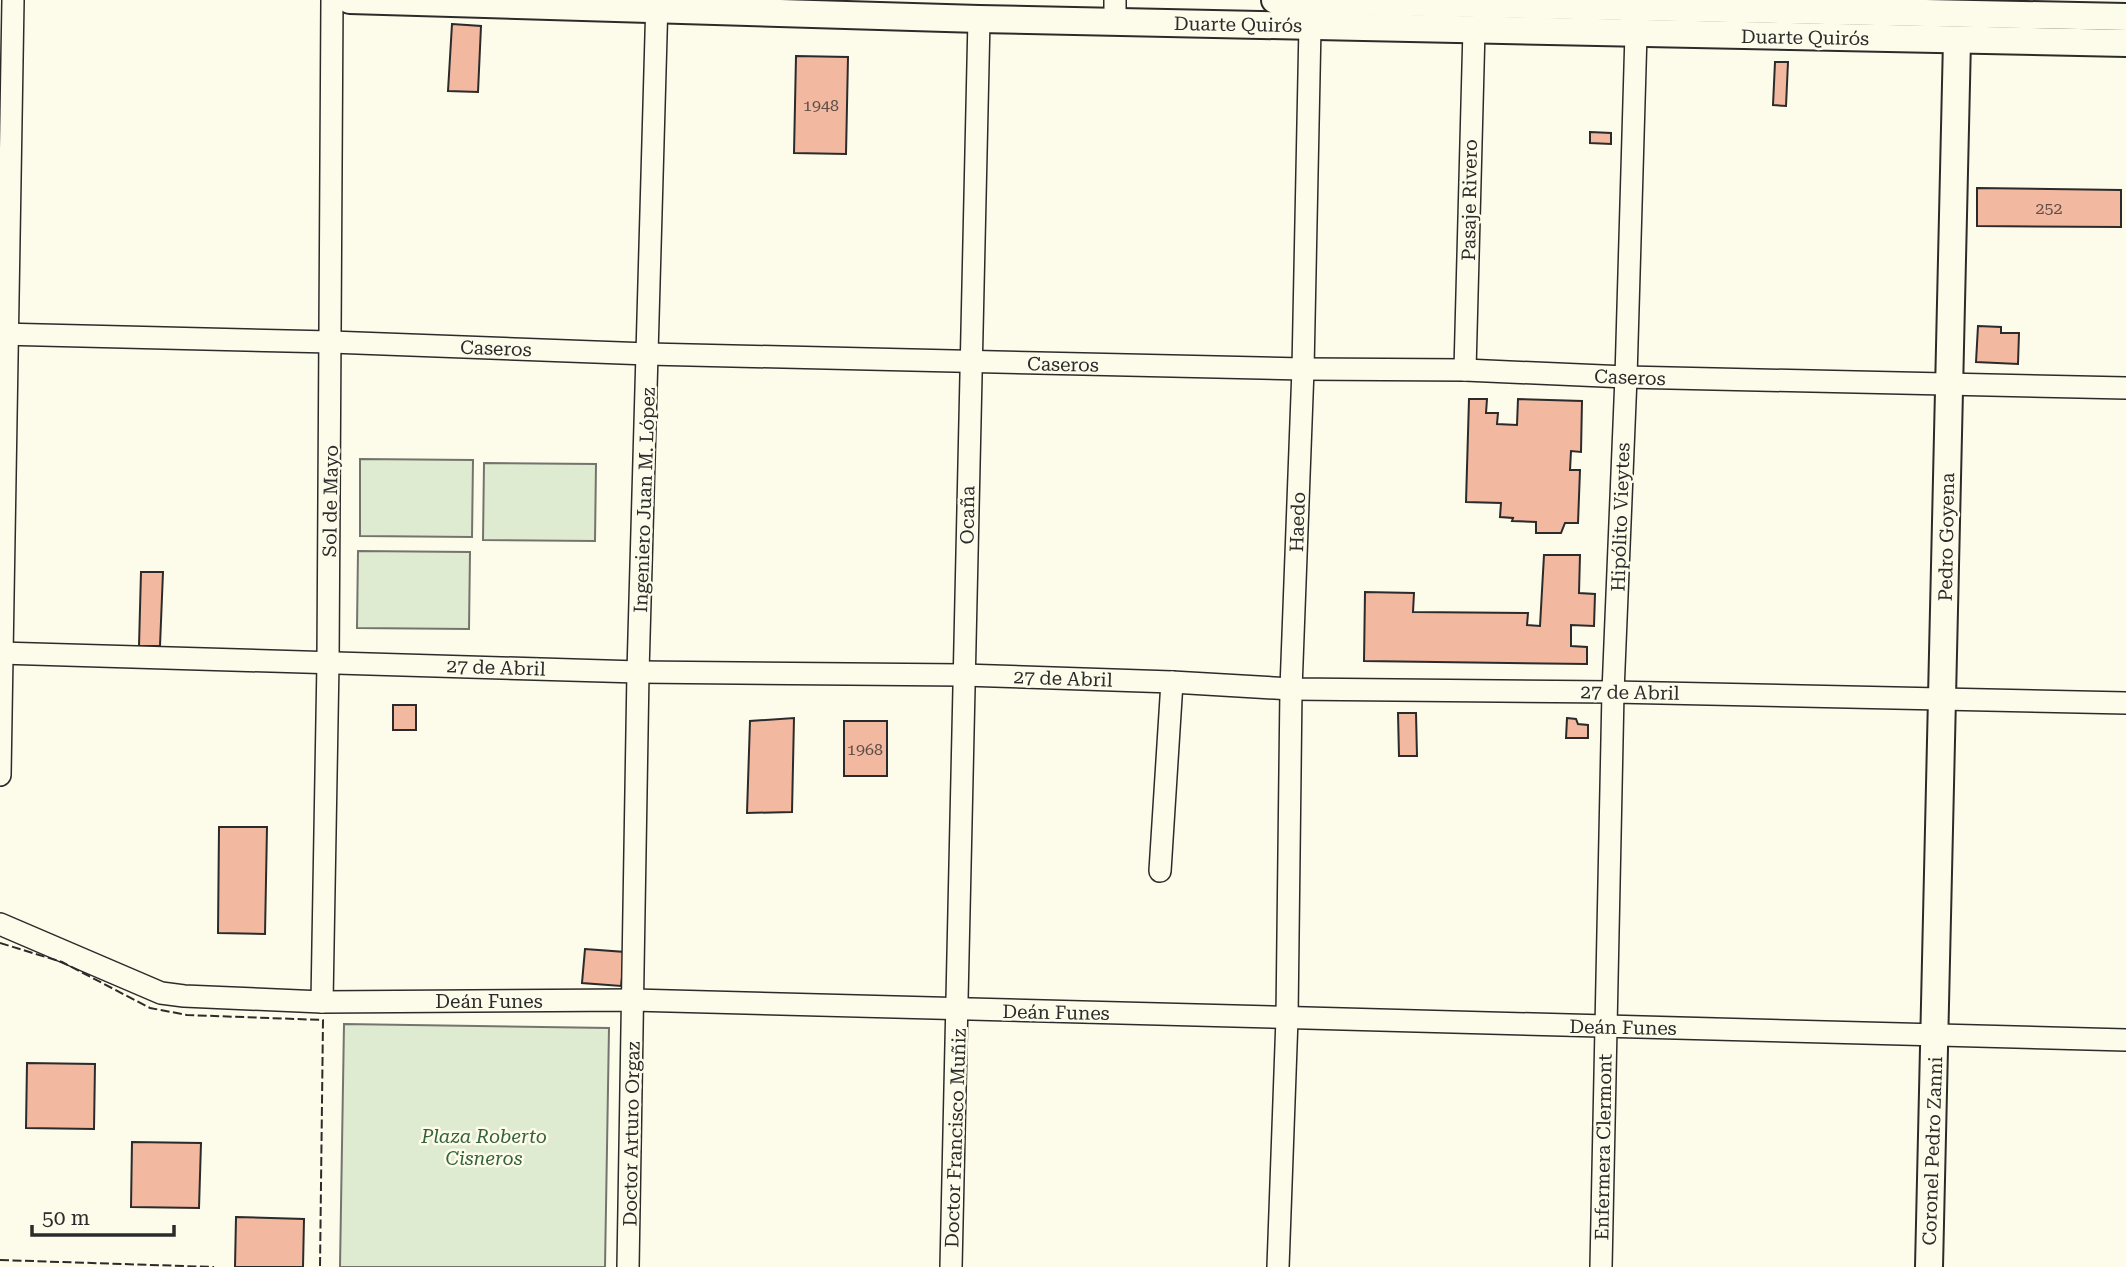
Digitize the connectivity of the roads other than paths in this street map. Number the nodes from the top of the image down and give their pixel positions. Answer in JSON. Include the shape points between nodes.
{"nodes":[{"id":1,"x":13,"y":0,"type":"edge"},
{"id":2,"x":332,"y":0,"type":"edge"},
{"id":3,"x":350,"y":0,"type":"edge"},
{"id":4,"x":1275,"y":0,"type":"edge"},
{"id":5,"x":1336,"y":1,"type":"edge"},
{"id":6,"x":656,"y":5,"type":"edge"},
{"id":7,"x":1115,"y":10,"type":"edge"},
{"id":8,"x":1755,"y":16,"type":"edge"},
{"id":9,"x":2126,"y":17,"type":"edge"},
{"id":10,"x":1957,"y":18,"type":"edge"},
{"id":11,"x":979,"y":19,"type":"junction"},
{"id":12,"x":1632,"y":20,"type":"junction"},
{"id":13,"x":1310,"y":26,"type":"junction"},
{"id":14,"x":1474,"y":29,"type":"junction"},
{"id":15,"x":2126,"y":44,"type":"edge"},
{"id":16,"x":4,"y":334,"type":"edge"},
{"id":17,"x":331,"y":342,"type":"junction"},
{"id":18,"x":648,"y":354,"type":"junction"},
{"id":19,"x":971,"y":362,"type":"junction"},
{"id":20,"x":1303,"y":369,"type":"junction"},
{"id":21,"x":1465,"y":370,"type":"junction"},
{"id":22,"x":1626,"y":377,"type":"junction"},
{"id":23,"x":1949,"y":384,"type":"junction"},
{"id":24,"x":2126,"y":388,"type":"edge"},
{"id":25,"x":1,"y":653,"type":"edge"},
{"id":26,"x":328,"y":662,"type":"junction"},
{"id":27,"x":638,"y":672,"type":"junction"},
{"id":28,"x":963,"y":676,"type":"junction"},
{"id":29,"x":1172,"y":682,"type":"junction"},
{"id":30,"x":1291,"y":689,"type":"junction"},
{"id":31,"x":1613,"y":692,"type":"junction"},
{"id":32,"x":1942,"y":699,"type":"junction"},
{"id":33,"x":2126,"y":703,"type":"edge"},
{"id":34,"x":0,"y":775,"type":"edge"},
{"id":35,"x":1160,"y":871,"type":"dead end"},
{"id":36,"x":0,"y":924,"type":"edge"},
{"id":37,"x":633,"y":1000,"type":"junction"},
{"id":38,"x":322,"y":1002,"type":"junction"},
{"id":39,"x":958,"y":1010,"type":"junction"},
{"id":40,"x":1287,"y":1018,"type":"junction"},
{"id":41,"x":1604,"y":1027,"type":"junction"},
{"id":42,"x":1935,"y":1035,"type":"junction"},
{"id":43,"x":2126,"y":1040,"type":"edge"},
{"id":44,"x":628,"y":1267,"type":"edge"},
{"id":45,"x":951,"y":1267,"type":"edge"},
{"id":46,"x":1278,"y":1267,"type":"edge"},
{"id":47,"x":1601,"y":1267,"type":"edge"},
{"id":48,"x":1928,"y":1267,"type":"edge"}],
"edges":[{"from":1,"to":16,"type":"street"},
{"from":2,"to":17,"type":"street","name":"Sol de Mayo"},
{"from":3,"to":6,"type":"main road","name":"Duarte Quirós"},
{"from":4,"to":5,"type":"main road","name":"Duarte Quirós"},
{"from":5,"to":12,"type":"main road","name":"Duarte Quirós"},
{"from":6,"to":11,"type":"main road","name":"Duarte Quirós"},
{"from":6,"to":18,"type":"street","name":"Ingeniero Juan M. López"},
{"from":7,"to":11,"type":"main road","name":"Duarte Quirós"},
{"from":7,"to":13,"type":"main road","name":"Duarte Quirós"},
{"from":8,"to":10,"type":"main road","name":"Duarte Quirós"},
{"from":8,"to":12,"type":"main road","name":"Duarte Quirós"},
{"from":9,"to":10,"type":"main road","name":"Duarte Quirós"},
{"from":10,"to":15,"type":"main road","name":"Duarte Quirós"},
{"from":10,"to":23,"type":"main road","name":"Pedro Goyena"},
{"from":11,"to":19,"type":"street","name":"Ocaña"},
{"from":12,"to":14,"type":"main road","name":"Duarte Quirós"},
{"from":12,"to":22,"type":"street","name":"Hipólito Vieytes"},
{"from":13,"to":14,"type":"main road","name":"Duarte Quirós"},
{"from":13,"to":20,"type":"street","name":"Haedo"},
{"from":14,"to":21,"type":"street","name":"Pasaje Rivero"},
{"from":16,"to":17,"type":"street","name":"Caseros"},
{"from":16,"to":25,"type":"street"},
{"from":17,"to":18,"type":"street","name":"Caseros"},
{"from":17,"to":26,"type":"street","name":"Sol de Mayo"},
{"from":18,"to":19,"type":"street","name":"Caseros"},
{"from":18,"to":27,"type":"street","name":"Ingeniero Juan M. López"},
{"from":19,"to":20,"type":"street","name":"Caseros"},
{"from":19,"to":28,"type":"street","name":"Ocaña"},
{"from":20,"to":21,"type":"street","name":"Caseros"},
{"from":20,"to":30,"type":"street","name":"Haedo"},
{"from":21,"to":22,"type":"street","name":"Caseros"},
{"from":22,"to":23,"type":"street","name":"Caseros"},
{"from":22,"to":31,"type":"street","name":"Hipólito Vieytes"},
{"from":23,"to":24,"type":"street","name":"Caseros"},
{"from":23,"to":32,"type":"main road","name":"Pedro Goyena"},
{"from":25,"to":26,"type":"street","name":"27 de Abril"},
{"from":25,"to":34,"type":"street"},
{"from":26,"to":27,"type":"street","name":"27 de Abril"},
{"from":26,"to":38,"type":"street","name":"Sol de Mayo"},
{"from":27,"to":28,"type":"street","name":"27 de Abril"},
{"from":27,"to":37,"type":"street","name":"Ingeniero Juan M. López"},
{"from":28,"to":29,"type":"street","name":"27 de Abril"},
{"from":28,"to":39,"type":"street","name":"Ocaña"},
{"from":29,"to":30,"type":"street","name":"27 de Abril"},
{"from":29,"to":35,"type":"street"},
{"from":30,"to":31,"type":"street","name":"27 de Abril"},
{"from":30,"to":40,"type":"street","name":"Haedo"},
{"from":31,"to":32,"type":"street","name":"27 de Abril"},
{"from":31,"to":41,"type":"street","name":"Hipólito Vieytes"},
{"from":32,"to":33,"type":"street","name":"27 de Abril"},
{"from":32,"to":42,"type":"main road","name":"Pedro Goyena"},
{"from":36,"to":38,"type":"street","name":"Deán Funes","via":[[160,993]]},
{"from":37,"to":38,"type":"street","name":"Deán Funes"},
{"from":37,"to":39,"type":"street","name":"Deán Funes"},
{"from":37,"to":44,"type":"street","name":"Doctor Arturo Orgaz"},
{"from":39,"to":40,"type":"street","name":"Deán Funes"},
{"from":39,"to":45,"type":"street","name":"Doctor Francisco Muñiz"},
{"from":40,"to":41,"type":"street","name":"Deán Funes"},
{"from":40,"to":46,"type":"street","name":"Haedo"},
{"from":41,"to":42,"type":"street","name":"Deán Funes"},
{"from":41,"to":47,"type":"street","name":"Enfermera Clermont"},
{"from":42,"to":43,"type":"street","name":"Deán Funes"},
{"from":42,"to":48,"type":"main road","name":"Coronel Pedro Zanni"}]}
